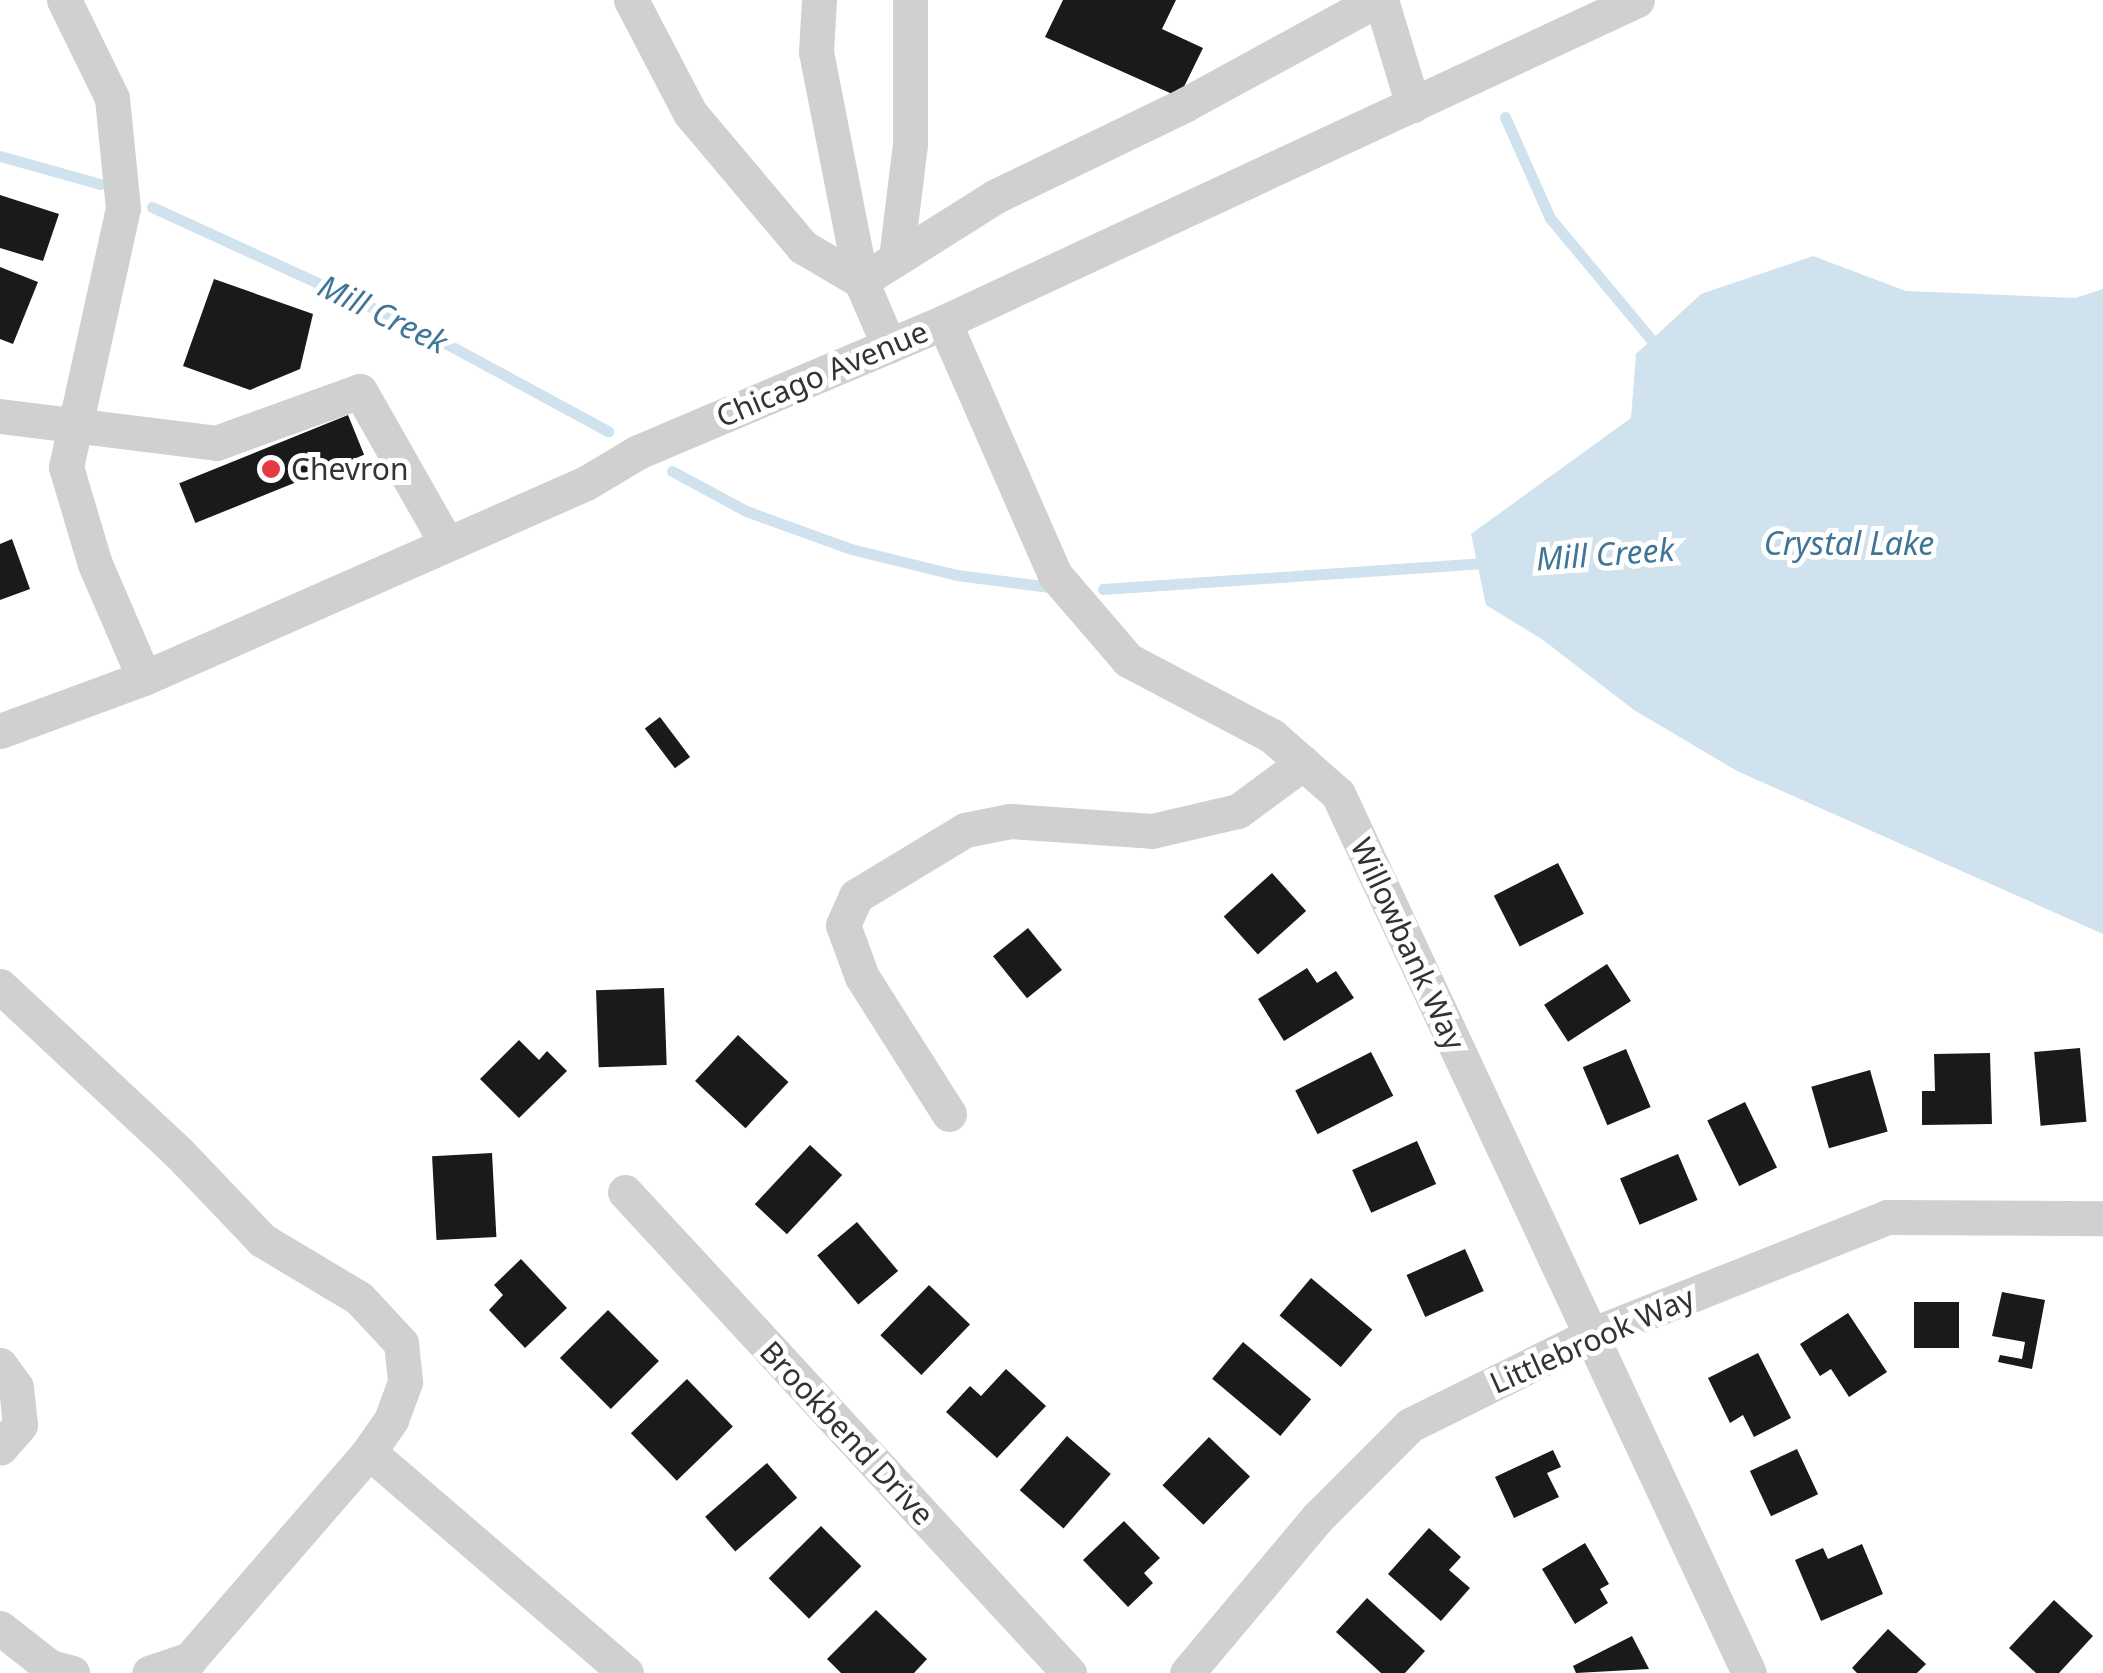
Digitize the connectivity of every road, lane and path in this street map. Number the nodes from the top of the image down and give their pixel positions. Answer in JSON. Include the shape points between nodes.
{"nodes":[{"id":1,"x":64,"y":0,"type":"edge"},
{"id":2,"x":632,"y":0,"type":"edge"},
{"id":3,"x":819,"y":0,"type":"edge"},
{"id":4,"x":910,"y":0,"type":"edge"},
{"id":5,"x":1379,"y":0,"type":"edge"},
{"id":6,"x":1637,"y":0,"type":"edge"},
{"id":7,"x":1413,"y":105,"type":"junction"},
{"id":8,"x":896,"y":258,"type":"junction"},
{"id":9,"x":861,"y":280,"type":"junction"},
{"id":10,"x":944,"y":322,"type":"junction"},
{"id":11,"x":890,"y":346,"type":"junction"},
{"id":12,"x":0,"y":416,"type":"edge"},
{"id":13,"x":76,"y":421,"type":"junction"},
{"id":14,"x":447,"y":544,"type":"junction"},
{"id":15,"x":144,"y":678,"type":"junction"},
{"id":16,"x":0,"y":730,"type":"edge"},
{"id":17,"x":1303,"y":763,"type":"junction"},
{"id":18,"x":0,"y":986,"type":"edge"},
{"id":19,"x":949,"y":1114,"type":"dead end"},
{"id":20,"x":625,"y":1192,"type":"dead end"},
{"id":21,"x":2103,"y":1218,"type":"edge"},
{"id":22,"x":1591,"y":1335,"type":"junction"},
{"id":23,"x":0,"y":1365,"type":"edge"},
{"id":24,"x":0,"y":1448,"type":"edge"},
{"id":25,"x":369,"y":1452,"type":"junction"},
{"id":26,"x":0,"y":1628,"type":"edge"},
{"id":27,"x":198,"y":1666,"type":"edge"},
{"id":28,"x":72,"y":1673,"type":"edge"},
{"id":29,"x":149,"y":1673,"type":"edge"},
{"id":30,"x":626,"y":1673,"type":"edge"},
{"id":31,"x":1069,"y":1673,"type":"edge"},
{"id":32,"x":1187,"y":1673,"type":"edge"},
{"id":33,"x":1748,"y":1673,"type":"edge"}],
"edges":[{"from":1,"to":13,"type":"street","via":[[112,98],[123,208]]},
{"from":2,"to":9,"type":"street","via":[[690,113],[802,248]]},
{"from":3,"to":9,"type":"street","via":[[816,52]]},
{"from":4,"to":8,"type":"street","via":[[910,144]]},
{"from":5,"to":7,"type":"street"},
{"from":5,"to":8,"type":"street","via":[[996,196]]},
{"from":6,"to":7,"type":"street","name":"Chicago Avenue"},
{"from":7,"to":10,"type":"street","name":"Chicago Avenue"},
{"from":8,"to":9,"type":"street"},
{"from":9,"to":11,"type":"street"},
{"from":10,"to":11,"type":"street","name":"Chicago Avenue"},
{"from":10,"to":17,"type":"street","name":"Willowbank Way","via":[[1056,575],[1128,660],[1272,736]]},
{"from":11,"to":14,"type":"street","name":"Chicago Avenue","via":[[638,452],[586,483]]},
{"from":12,"to":13,"type":"street"},
{"from":13,"to":14,"type":"street","via":[[216,443],[360,391]]},
{"from":13,"to":15,"type":"street","via":[[66,466],[96,564]]},
{"from":14,"to":15,"type":"street","name":"Chicago Avenue"},
{"from":15,"to":16,"type":"street","name":"Chicago Avenue"},
{"from":17,"to":19,"type":"street","via":[[1238,812],[1152,831],[1010,821],[965,830],[856,896],[844,924],[862,977]]},
{"from":17,"to":22,"type":"street","name":"Willowbank Way","via":[[1338,794]]},
{"from":18,"to":25,"type":"street","via":[[180,1153],[262,1240],[360,1298],[402,1343],[405,1382]]},
{"from":20,"to":31,"type":"street","name":"Brookbend Drive"},
{"from":21,"to":22,"type":"street","name":"Littlebrook Way","via":[[1886,1218]]},
{"from":22,"to":32,"type":"street","name":"Littlebrook Way","via":[[1410,1425],[1318,1518]]},
{"from":22,"to":33,"type":"street","name":"Willowbank Way"},
{"from":23,"to":24,"type":"street","via":[[16,1386],[20,1425]]},
{"from":25,"to":27,"type":"street"},
{"from":25,"to":30,"type":"street"},
{"from":26,"to":28,"type":"street","via":[[50,1667]]},
{"from":27,"to":29,"type":"street"}]}
